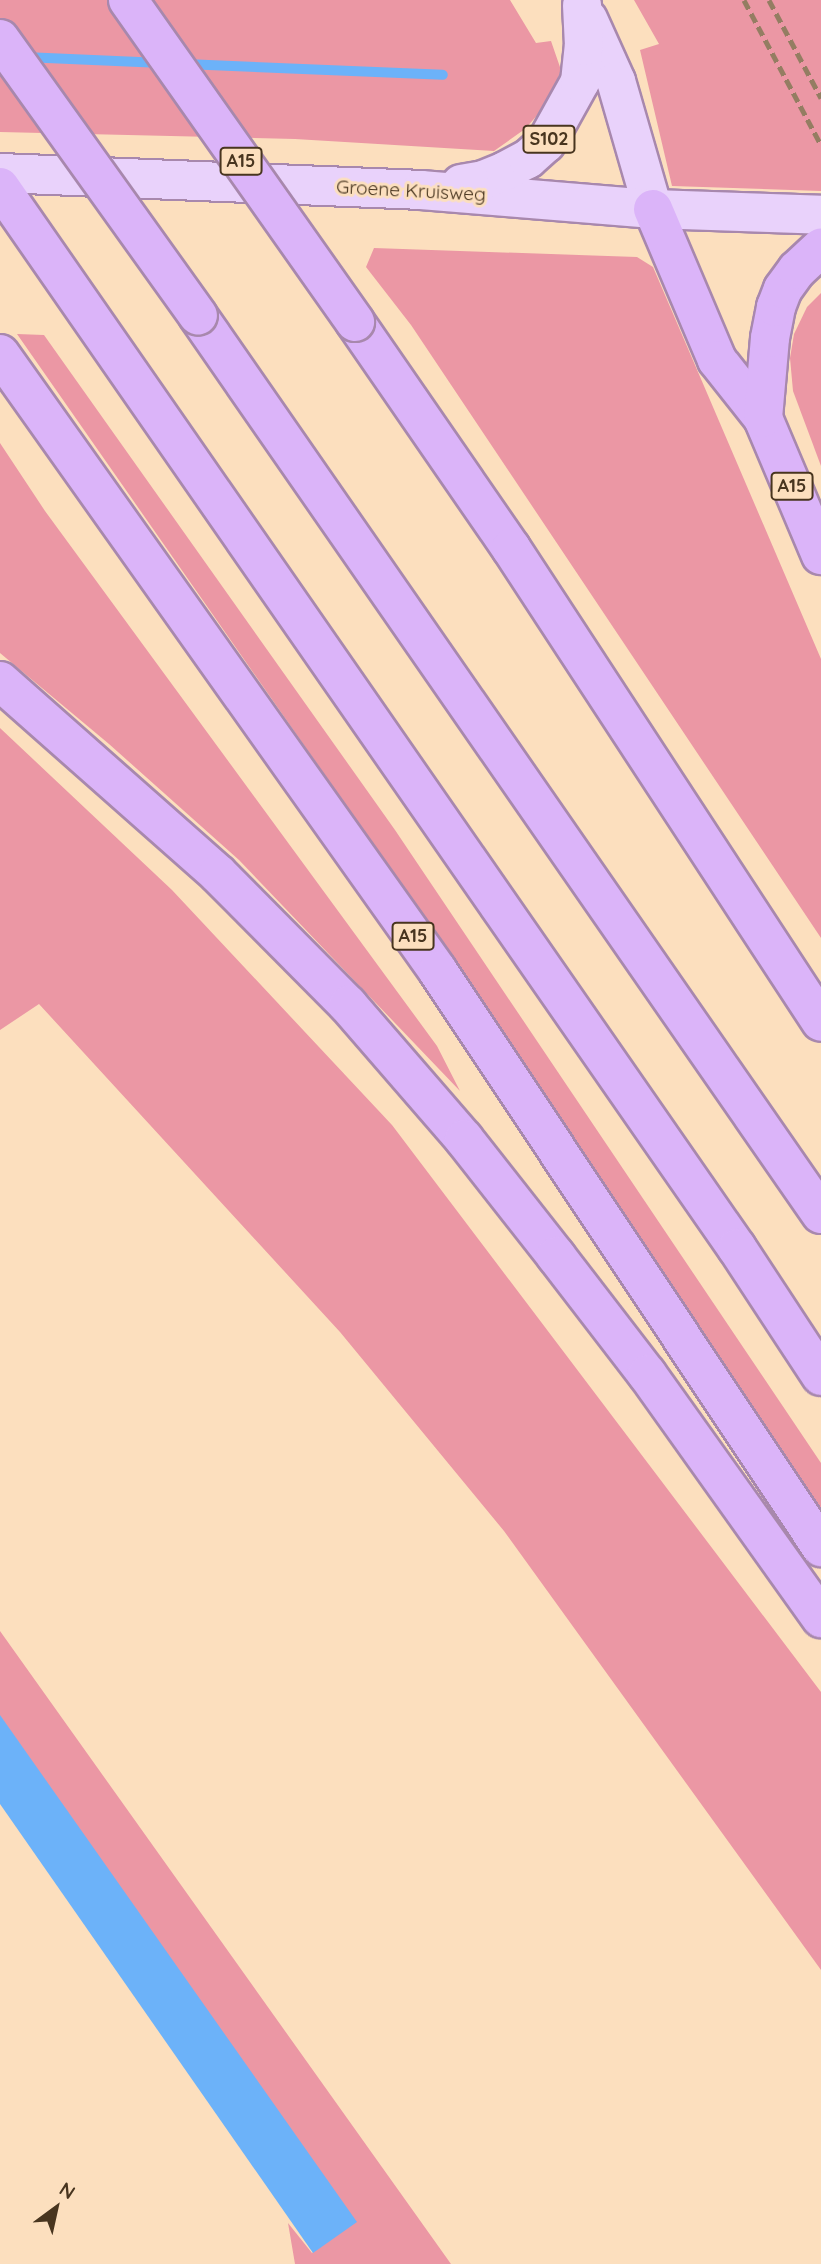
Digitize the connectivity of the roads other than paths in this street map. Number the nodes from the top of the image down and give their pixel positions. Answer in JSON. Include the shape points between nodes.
{"nodes":[{"id":1,"x":128,"y":0,"type":"edge"},
{"id":2,"x":581,"y":3,"type":"edge"},
{"id":3,"x":0,"y":39,"type":"edge"},
{"id":4,"x":0,"y":173,"type":"edge"},
{"id":5,"x":0,"y":187,"type":"edge"},
{"id":6,"x":421,"y":190,"type":"junction"},
{"id":7,"x":653,"y":209,"type":"junction"},
{"id":8,"x":821,"y":215,"type":"edge"},
{"id":9,"x":821,"y":248,"type":"edge"},
{"id":10,"x":0,"y":354,"type":"edge"},
{"id":11,"x":763,"y":418,"type":"junction"},
{"id":12,"x":821,"y":555,"type":"edge"},
{"id":13,"x":0,"y":681,"type":"edge"},
{"id":14,"x":821,"y":1022,"type":"edge"},
{"id":15,"x":821,"y":1214,"type":"edge"},
{"id":16,"x":821,"y":1376,"type":"edge"},
{"id":17,"x":821,"y":1547,"type":"edge"},
{"id":18,"x":821,"y":1618,"type":"edge"}],
"edges":[{"from":1,"to":14,"type":"highway","number":"A15","bridge":true,"via":[[511,548]]},
{"from":2,"to":6,"type":"main road","number":"S102","via":[[584,46],[580,82],[546,142],[528,159],[483,180]]},
{"from":2,"to":7,"type":"main road","number":"S102","via":[[616,80]]},
{"from":3,"to":15,"type":"highway","bridge":true,"via":[[198,316]]},
{"from":4,"to":6,"type":"main road","name":"Groene Kruisweg","number":"S102"},
{"from":5,"to":16,"type":"highway"},
{"from":6,"to":7,"type":"main road","name":"Groene Kruisweg","number":"S102"},
{"from":7,"to":8,"type":"main road","name":"Groene Kruisweg","number":"S102"},
{"from":7,"to":11,"type":"highway","number":"A15","via":[[717,360]]},
{"from":9,"to":11,"type":"highway","number":"A15","via":[[797,270],[776,307]]},
{"from":10,"to":17,"type":"highway","number":"A15","via":[[438,971]]},
{"from":11,"to":12,"type":"highway","number":"A15"},
{"from":13,"to":18,"type":"highway","via":[[218,874],[348,1005],[464,1139],[581,1288]]}]}
